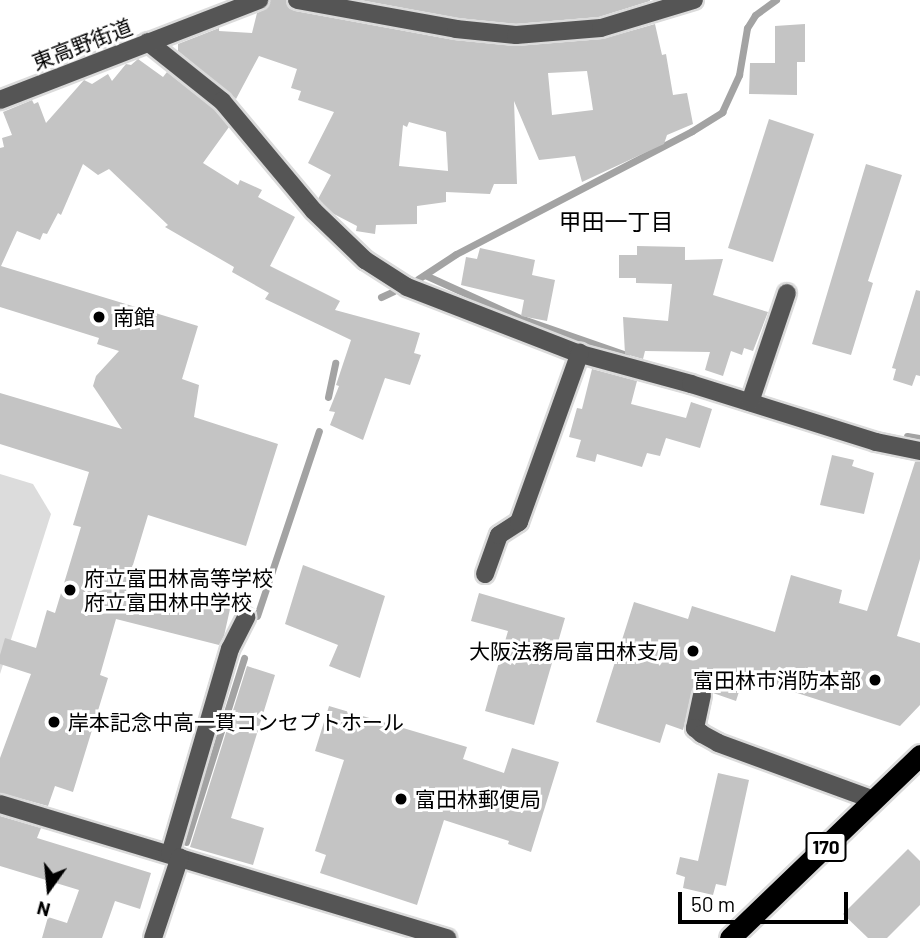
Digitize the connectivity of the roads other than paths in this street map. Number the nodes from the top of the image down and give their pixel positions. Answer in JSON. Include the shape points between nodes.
{"nodes":[{"id":1,"x":258,"y":0,"type":"edge"},
{"id":2,"x":297,"y":0,"type":"edge"},
{"id":3,"x":694,"y":0,"type":"edge"},
{"id":4,"x":149,"y":42,"type":"junction"},
{"id":5,"x":0,"y":100,"type":"edge"},
{"id":6,"x":786,"y":293,"type":"dead end"},
{"id":7,"x":580,"y":353,"type":"junction"},
{"id":8,"x":751,"y":402,"type":"junction"},
{"id":9,"x":920,"y":451,"type":"edge"},
{"id":10,"x":485,"y":574,"type":"dead end"},
{"id":11,"x":246,"y":617,"type":"dead end"},
{"id":12,"x":702,"y":695,"type":"dead end"},
{"id":13,"x":920,"y":755,"type":"edge"},
{"id":14,"x":874,"y":800,"type":"junction"},
{"id":15,"x":0,"y":804,"type":"edge"},
{"id":16,"x":175,"y":855,"type":"junction"},
{"id":17,"x":153,"y":938,"type":"edge"},
{"id":18,"x":447,"y":938,"type":"edge"},
{"id":19,"x":730,"y":938,"type":"edge"}],
"edges":[{"from":1,"to":4,"type":"street","name":"東高野街道"},
{"from":2,"to":3,"type":"street","via":[[456,29],[516,35],[601,28]]},
{"from":4,"to":5,"type":"street","name":"東高野街道"},
{"from":4,"to":7,"type":"street","via":[[222,101],[314,211],[365,260],[407,287]]},
{"from":6,"to":8,"type":"street"},
{"from":7,"to":8,"type":"street"},
{"from":7,"to":10,"type":"street","via":[[519,522],[499,535]]},
{"from":8,"to":9,"type":"street","via":[[876,442]]},
{"from":11,"to":16,"type":"street","via":[[230,649]]},
{"from":12,"to":14,"type":"street","via":[[695,727],[702,734]]},
{"from":13,"to":14,"type":"highway","number":"170"},
{"from":14,"to":19,"type":"highway","number":"170"},
{"from":15,"to":16,"type":"street"},
{"from":16,"to":17,"type":"street"},
{"from":16,"to":18,"type":"street"}]}
